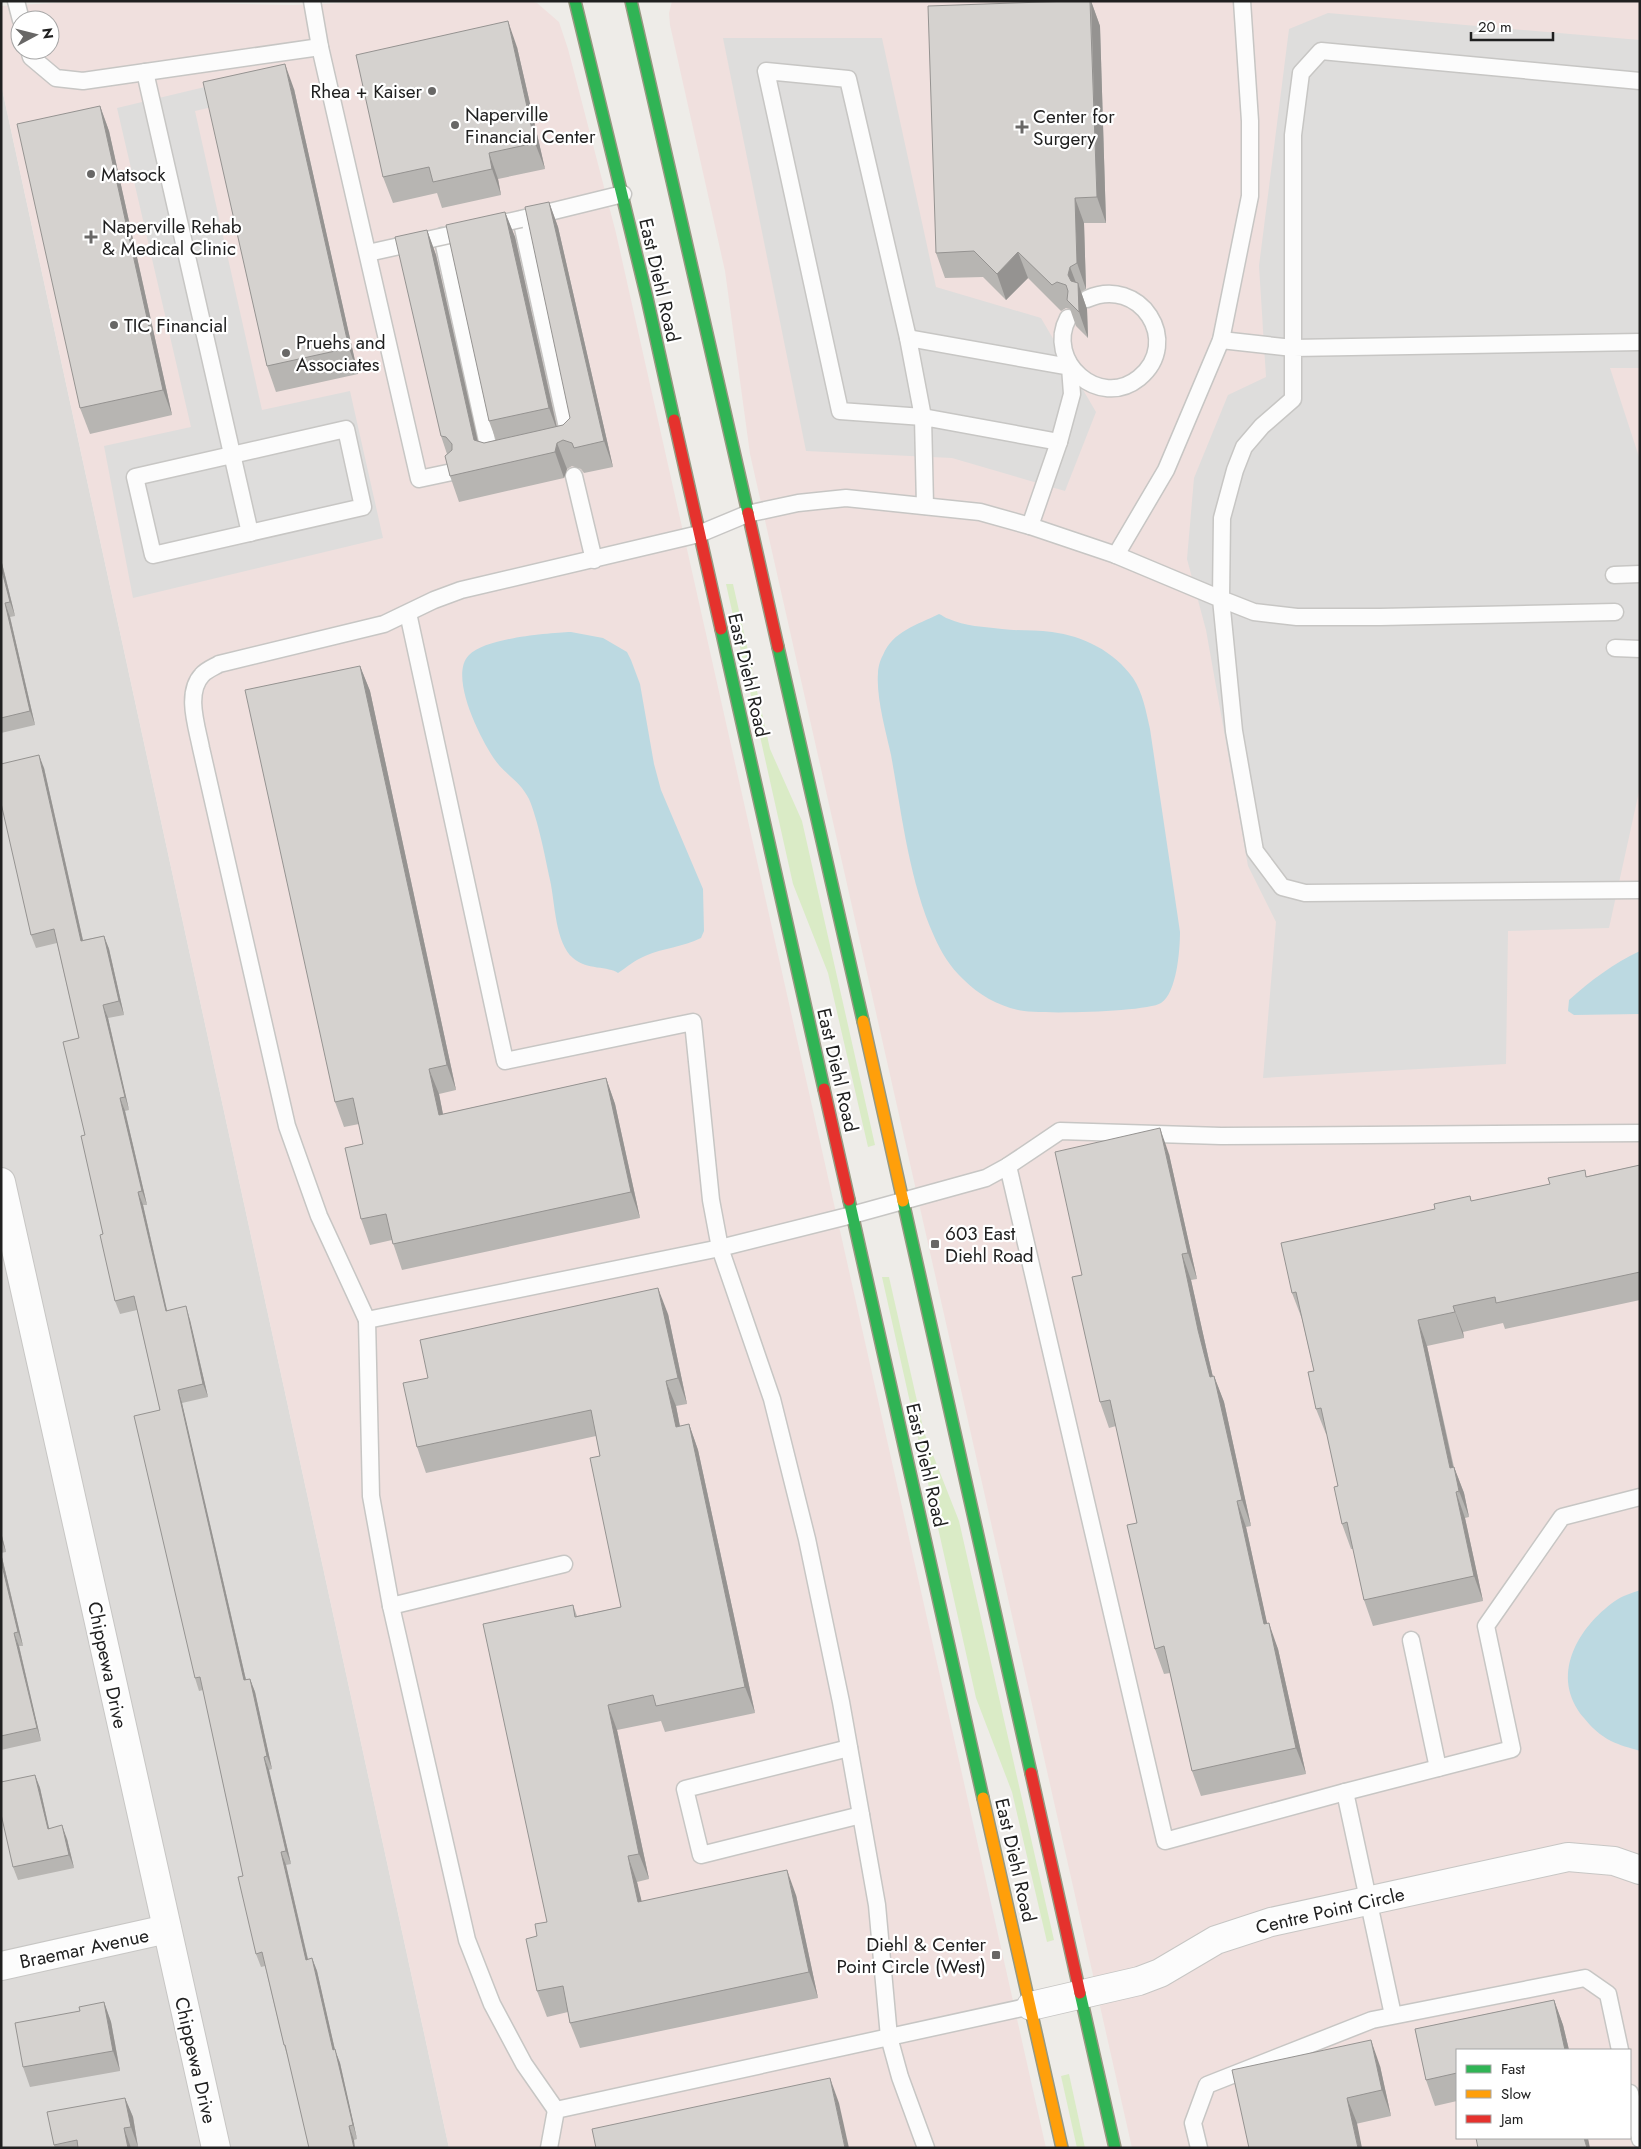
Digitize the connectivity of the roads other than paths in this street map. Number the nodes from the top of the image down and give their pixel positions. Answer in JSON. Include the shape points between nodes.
{"nodes":[{"id":1,"x":312,"y":1,"type":"edge"},
{"id":2,"x":575,"y":1,"type":"edge"},
{"id":3,"x":631,"y":1,"type":"edge"},
{"id":4,"x":1242,"y":1,"type":"edge"},
{"id":5,"x":320,"y":47,"type":"junction"},
{"id":6,"x":35,"y":60,"type":"edge"},
{"id":7,"x":145,"y":72,"type":"junction"},
{"id":8,"x":1640,"y":81,"type":"edge"},
{"id":9,"x":623,"y":194,"type":"junction"},
{"id":10,"x":521,"y":219,"type":"junction"},
{"id":11,"x":442,"y":236,"type":"junction"},
{"id":12,"x":368,"y":253,"type":"junction"},
{"id":13,"x":1087,"y":298,"type":"dead end"},
{"id":14,"x":1068,"y":318,"type":"edge"},
{"id":15,"x":908,"y":338,"type":"junction"},
{"id":16,"x":1221,"y":340,"type":"junction"},
{"id":17,"x":1640,"y":342,"type":"edge"},
{"id":18,"x":1293,"y":348,"type":"junction"},
{"id":19,"x":1070,"y":367,"type":"junction"},
{"id":20,"x":923,"y":417,"type":"junction"},
{"id":21,"x":1059,"y":442,"type":"junction"},
{"id":22,"x":553,"y":445,"type":"edge"},
{"id":23,"x":232,"y":455,"type":"junction"},
{"id":24,"x":509,"y":455,"type":"edge"},
{"id":25,"x":452,"y":472,"type":"edge"},
{"id":26,"x":574,"y":476,"type":"edge"},
{"id":27,"x":925,"y":506,"type":"junction"},
{"id":28,"x":747,"y":514,"type":"junction"},
{"id":29,"x":1030,"y":526,"type":"junction"},
{"id":30,"x":250,"y":533,"type":"junction"},
{"id":31,"x":699,"y":534,"type":"junction"},
{"id":32,"x":1116,"y":555,"type":"junction"},
{"id":33,"x":594,"y":560,"type":"junction"},
{"id":34,"x":1640,"y":574,"type":"edge"},
{"id":35,"x":1614,"y":575,"type":"dead end"},
{"id":36,"x":1221,"y":599,"type":"junction"},
{"id":37,"x":1615,"y":612,"type":"dead end"},
{"id":38,"x":408,"y":613,"type":"junction"},
{"id":39,"x":1615,"y":648,"type":"dead end"},
{"id":40,"x":1640,"y":649,"type":"edge"},
{"id":41,"x":1640,"y":890,"type":"edge"},
{"id":42,"x":1640,"y":1133,"type":"edge"},
{"id":43,"x":1008,"y":1166,"type":"junction"},
{"id":44,"x":1,"y":1182,"type":"edge"},
{"id":45,"x":903,"y":1200,"type":"junction"},
{"id":46,"x":852,"y":1215,"type":"junction"},
{"id":47,"x":720,"y":1248,"type":"junction"},
{"id":48,"x":367,"y":1320,"type":"junction"},
{"id":49,"x":1640,"y":1498,"type":"edge"},
{"id":50,"x":564,"y":1564,"type":"dead end"},
{"id":51,"x":391,"y":1606,"type":"junction"},
{"id":52,"x":1411,"y":1640,"type":"dead end"},
{"id":53,"x":849,"y":1748,"type":"junction"},
{"id":54,"x":1438,"y":1768,"type":"junction"},
{"id":55,"x":1345,"y":1792,"type":"junction"},
{"id":56,"x":861,"y":1815,"type":"junction"},
{"id":57,"x":1640,"y":1870,"type":"edge"},
{"id":58,"x":1370,"y":1900,"type":"junction"},
{"id":59,"x":167,"y":1929,"type":"junction"},
{"id":60,"x":1,"y":1966,"type":"edge"},
{"id":61,"x":1080,"y":1994,"type":"junction"},
{"id":62,"x":1030,"y":2006,"type":"junction"},
{"id":63,"x":1393,"y":2015,"type":"junction"},
{"id":64,"x":889,"y":2037,"type":"junction"},
{"id":65,"x":1620,"y":2049,"type":"edge"},
{"id":66,"x":1631,"y":2098,"type":"edge"},
{"id":67,"x":556,"y":2110,"type":"junction"},
{"id":68,"x":1640,"y":2138,"type":"edge"},
{"id":69,"x":216,"y":2148,"type":"edge"},
{"id":70,"x":549,"y":2148,"type":"edge"},
{"id":71,"x":926,"y":2148,"type":"edge"},
{"id":72,"x":1062,"y":2148,"type":"edge"},
{"id":73,"x":1115,"y":2148,"type":"edge"},
{"id":74,"x":1199,"y":2148,"type":"edge"}],
"edges":[{"from":1,"to":5,"type":"lane"},
{"from":2,"to":9,"type":"street","name":"East Diehl Road"},
{"from":3,"to":28,"type":"street","name":"East Diehl Road"},
{"from":4,"to":16,"type":"lane","via":[[1250,121],[1250,196]]},
{"from":5,"to":7,"type":"lane"},
{"from":5,"to":12,"type":"lane"},
{"from":6,"to":7,"type":"lane","via":[[56,78],[83,81]]},
{"from":7,"to":23,"type":"lane"},
{"from":8,"to":18,"type":"lane","via":[[1321,51],[1301,73],[1293,135]]},
{"from":9,"to":10,"type":"lane"},
{"from":9,"to":31,"type":"street","name":"East Diehl Road"},
{"from":10,"to":11,"type":"lane","bridge":true},
{"from":10,"to":22,"type":"lane","via":[[570,441]]},
{"from":11,"to":12,"type":"lane","bridge":true},
{"from":11,"to":24,"type":"lane","via":[[491,459]]},
{"from":12,"to":25,"type":"lane","via":[[419,479]]},
{"from":13,"to":19,"type":"lane","via":[[1118,293],[1138,302],[1152,319],[1156,352],[1142,375],[1118,388],[1096,386]]},
{"from":14,"to":19,"type":"lane","via":[[1062,346]]},
{"from":15,"to":19,"type":"lane"},
{"from":15,"to":20,"type":"lane"},
{"from":15,"to":20,"type":"lane","via":[[848,79],[766,71],[840,411]]},
{"from":16,"to":18,"type":"lane"},
{"from":16,"to":32,"type":"lane","via":[[1166,470]]},
{"from":17,"to":18,"type":"lane"},
{"from":18,"to":36,"type":"lane","via":[[1293,399],[1244,446],[1235,470],[1222,518]]},
{"from":19,"to":21,"type":"lane","via":[[1072,394]]},
{"from":20,"to":21,"type":"lane"},
{"from":20,"to":27,"type":"lane"},
{"from":21,"to":29,"type":"lane"},
{"from":23,"to":30,"type":"lane"},
{"from":23,"to":30,"type":"lane","via":[[135,477],[153,555]]},
{"from":23,"to":30,"type":"lane","via":[[346,429],[363,507]]},
{"from":26,"to":33,"type":"lane"},
{"from":27,"to":28,"type":"lane","via":[[846,498],[798,503]]},
{"from":27,"to":29,"type":"lane","via":[[980,512]]},
{"from":28,"to":31,"type":"lane"},
{"from":28,"to":45,"type":"street","name":"East Diehl Road"},
{"from":29,"to":32,"type":"lane"},
{"from":31,"to":33,"type":"lane"},
{"from":31,"to":46,"type":"street","name":"East Diehl Road"},
{"from":32,"to":36,"type":"lane"},
{"from":33,"to":38,"type":"lane","via":[[461,590]]},
{"from":34,"to":35,"type":"lane"},
{"from":36,"to":37,"type":"lane","via":[[1254,612],[1297,617]]},
{"from":36,"to":41,"type":"lane","via":[[1234,731],[1256,851],[1282,887],[1305,893]]},
{"from":38,"to":47,"type":"lane","via":[[505,1061],[693,1022],[711,1200]]},
{"from":38,"to":48,"type":"lane","via":[[384,624],[219,664],[202,675],[194,692],[201,748],[287,1126],[319,1216]]},
{"from":39,"to":40,"type":"lane"},
{"from":42,"to":43,"type":"lane","via":[[1221,1136],[1060,1131]]},
{"from":43,"to":45,"type":"lane","via":[[986,1178]]},
{"from":43,"to":55,"type":"lane","via":[[1165,1841]]},
{"from":44,"to":59,"type":"street","name":"Chippewa Drive"},
{"from":45,"to":46,"type":"lane"},
{"from":45,"to":61,"type":"street","name":"East Diehl Road"},
{"from":46,"to":47,"type":"lane"},
{"from":46,"to":62,"type":"street","name":"East Diehl Road"},
{"from":47,"to":48,"type":"lane"},
{"from":47,"to":53,"type":"lane","via":[[774,1405],[807,1539]]},
{"from":48,"to":51,"type":"lane","via":[[372,1496]]},
{"from":49,"to":54,"type":"lane","via":[[1562,1517],[1486,1626],[1512,1749]]},
{"from":50,"to":51,"type":"lane"},
{"from":51,"to":67,"type":"lane","via":[[467,1940],[492,2004],[524,2064]]},
{"from":52,"to":54,"type":"lane"},
{"from":53,"to":56,"type":"lane"},
{"from":53,"to":56,"type":"lane","via":[[684,1789],[701,1855]]},
{"from":54,"to":55,"type":"lane"},
{"from":55,"to":58,"type":"lane"},
{"from":56,"to":64,"type":"lane","via":[[877,1906]]},
{"from":57,"to":58,"type":"street","name":"Centre Point Circle","via":[[1614,1860],[1568,1858]]},
{"from":58,"to":61,"type":"street","name":"Centre Point Circle","via":[[1234,1933],[1160,1973]]},
{"from":58,"to":63,"type":"lane"},
{"from":59,"to":60,"type":"street","name":"Braemar Avenue"},
{"from":59,"to":69,"type":"street","name":"Chippewa Drive"},
{"from":61,"to":62,"type":"street","name":"Centre Point Circle"},
{"from":61,"to":73,"type":"street","name":"East Diehl Road"},
{"from":62,"to":64,"type":"lane"},
{"from":62,"to":72,"type":"street","name":"East Diehl Road"},
{"from":63,"to":65,"type":"lane","via":[[1585,1978],[1608,1994]]},
{"from":63,"to":74,"type":"lane","via":[[1372,2020],[1207,2086],[1193,2123]]},
{"from":64,"to":67,"type":"lane"},
{"from":64,"to":71,"type":"lane"},
{"from":66,"to":68,"type":"lane"},
{"from":67,"to":70,"type":"lane"}]}
